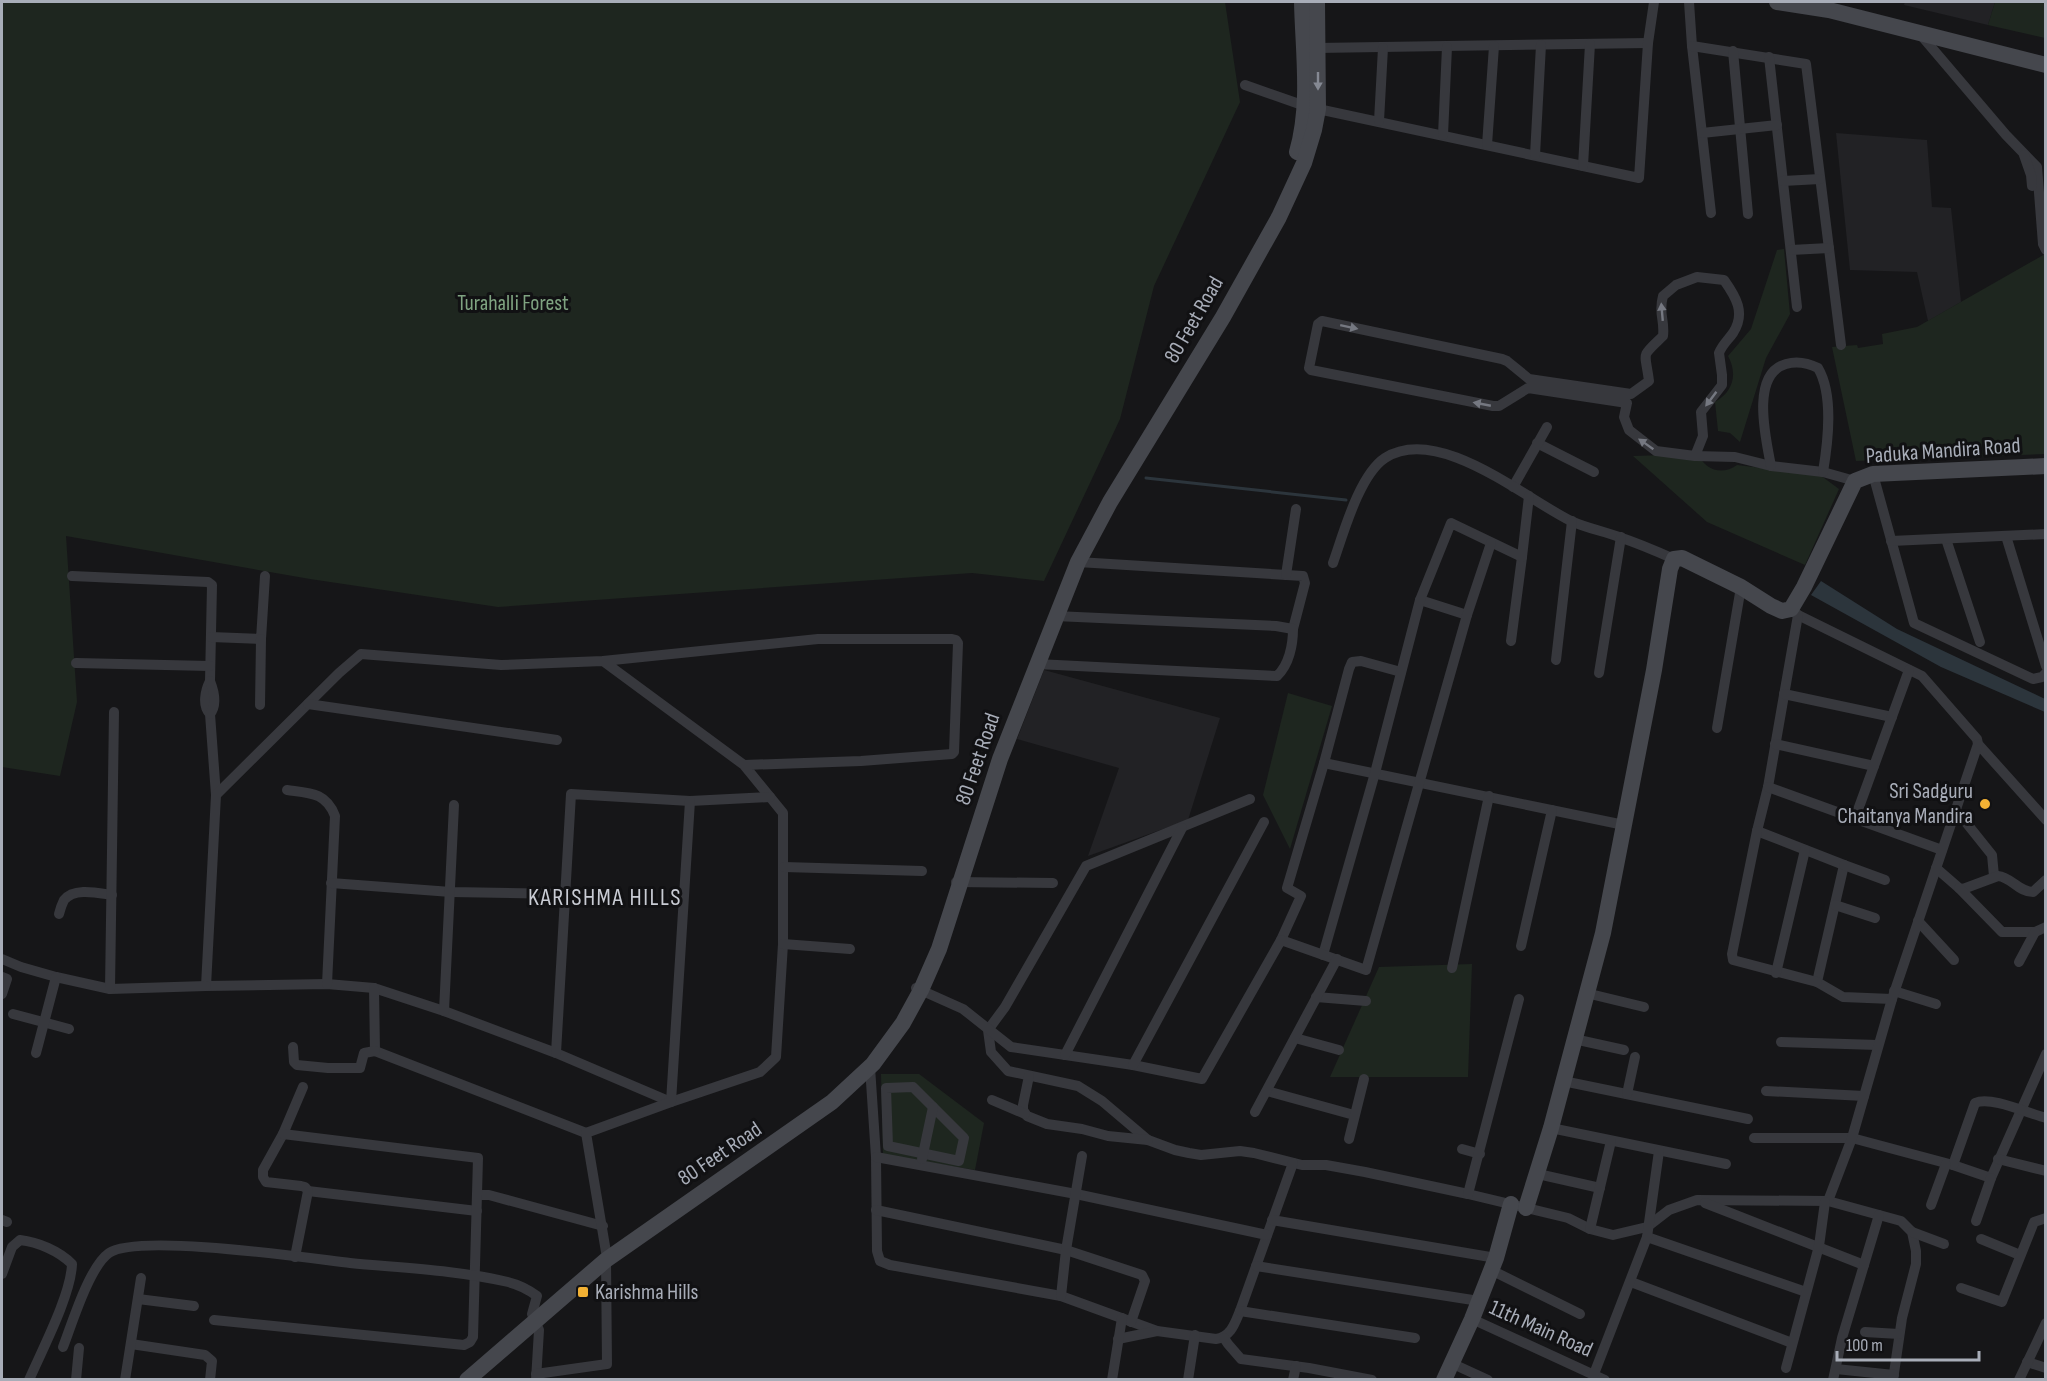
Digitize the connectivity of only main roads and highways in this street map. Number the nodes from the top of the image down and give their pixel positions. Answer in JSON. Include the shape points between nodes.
{"nodes":[{"id":1,"x":1302,"y":2,"type":"edge"},
{"id":2,"x":1317,"y":2,"type":"edge"},
{"id":3,"x":1783,"y":2,"type":"edge"},
{"id":4,"x":2046,"y":65,"type":"edge"},
{"id":5,"x":1311,"y":108,"type":"junction"},
{"id":6,"x":1251,"y":260,"type":"junction"},
{"id":7,"x":2046,"y":466,"type":"edge"},
{"id":8,"x":957,"y":882,"type":"junction"},
{"id":9,"x":918,"y":989,"type":"junction"},
{"id":10,"x":606,"y":1256,"type":"junction"},
{"id":11,"x":534,"y":1318,"type":"junction"},
{"id":12,"x":457,"y":1380,"type":"edge"},
{"id":13,"x":467,"y":1380,"type":"edge"},
{"id":14,"x":1444,"y":1380,"type":"edge"}],
"edges":[{"from":1,"to":5,"type":"main road","name":"80 Feet Road"},
{"from":2,"to":5,"type":"main road","name":"80 Feet Road","one_way":true},
{"from":3,"to":4,"type":"main road"},
{"from":5,"to":6,"type":"main road","name":"80 Feet Road","via":[[1273,214]]},
{"from":6,"to":8,"type":"main road","name":"80 Feet Road","via":[[1223,317],[1078,562],[1000,759]]},
{"from":6,"to":8,"type":"main road","name":"80 Feet Road","via":[[1104,498],[1071,559],[993,757]]},
{"from":7,"to":14,"type":"main road","name":"Paduka Mandira Road","via":[[1873,474],[1855,481],[1798,602],[1782,610],[1682,558],[1674,559],[1603,933],[1551,1128],[1538,1174],[1518,1206]]},
{"from":8,"to":9,"type":"main road","name":"80 Feet Road"},
{"from":9,"to":10,"type":"main road","name":"80 Feet Road","via":[[878,1047],[828,1097]]},
{"from":9,"to":10,"type":"main road","name":"80 Feet Road","via":[[903,1023],[848,1089]]},
{"from":10,"to":11,"type":"main road","name":"80 Feet Road"},
{"from":11,"to":12,"type":"main road","name":"80 Feet Road"},
{"from":11,"to":13,"type":"main road","name":"80 Feet Road"}]}
